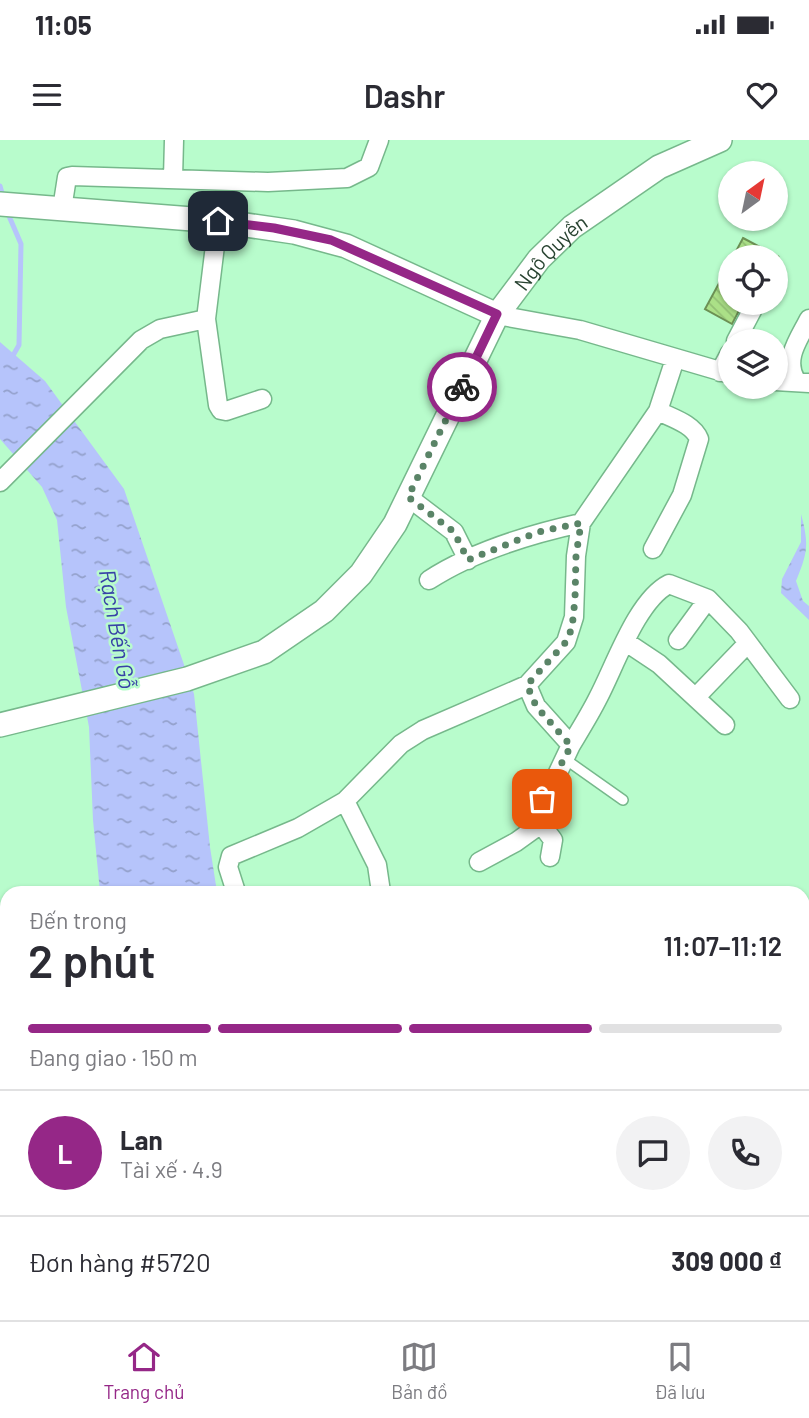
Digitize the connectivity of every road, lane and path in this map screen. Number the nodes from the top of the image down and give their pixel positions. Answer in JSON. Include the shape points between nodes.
{"nodes":[{"id":1,"x":174,"y":140,"type":"edge"},
{"id":2,"x":379,"y":140,"type":"edge"},
{"id":3,"x":720,"y":140,"type":"edge"},
{"id":4,"x":173,"y":178,"type":"junction"},
{"id":5,"x":0,"y":204,"type":"edge"},
{"id":6,"x":62,"y":209,"type":"junction"},
{"id":7,"x":218,"y":221,"type":"junction"},
{"id":8,"x":497,"y":314,"type":"junction"},
{"id":9,"x":206,"y":319,"type":"junction"},
{"id":10,"x":809,"y":319,"type":"edge"},
{"id":11,"x":674,"y":359,"type":"junction"},
{"id":12,"x":718,"y":371,"type":"edge"},
{"id":13,"x":803,"y":382,"type":"edge"},
{"id":14,"x":262,"y":398,"type":"dead end"},
{"id":15,"x":658,"y":411,"type":"junction"},
{"id":16,"x":4,"y":478,"type":"edge"},
{"id":17,"x":408,"y":497,"type":"junction"},
{"id":18,"x":581,"y":523,"type":"junction"},
{"id":19,"x":653,"y":549,"type":"dead end"},
{"id":20,"x":468,"y":560,"type":"junction"},
{"id":21,"x":429,"y":580,"type":"dead end"},
{"id":22,"x":708,"y":599,"type":"junction"},
{"id":23,"x":678,"y":640,"type":"dead end"},
{"id":24,"x":626,"y":642,"type":"junction"},
{"id":25,"x":748,"y":643,"type":"junction"},
{"id":26,"x":527,"y":685,"type":"junction"},
{"id":27,"x":696,"y":697,"type":"junction"},
{"id":28,"x":790,"y":699,"type":"dead end"},
{"id":29,"x":3,"y":724,"type":"edge"},
{"id":30,"x":725,"y":725,"type":"dead end"},
{"id":31,"x":568,"y":752,"type":"junction"},
{"id":32,"x":623,"y":800,"type":"dead end"},
{"id":33,"x":345,"y":801,"type":"junction"},
{"id":34,"x":541,"y":824,"type":"junction"},
{"id":35,"x":550,"y":857,"type":"dead end"},
{"id":36,"x":479,"y":862,"type":"dead end"},
{"id":37,"x":234,"y":886,"type":"edge"},
{"id":38,"x":381,"y":886,"type":"edge"}],
"edges":[{"from":1,"to":4,"type":"street"},
{"from":2,"to":4,"type":"street","via":[[369,167],[347,178]]},
{"from":3,"to":8,"type":"street","name":"Ngô Quyền","via":[[659,167],[572,227],[539,259]]},
{"from":4,"to":6,"type":"street","via":[[67,177]]},
{"from":5,"to":6,"type":"street"},
{"from":6,"to":7,"type":"street"},
{"from":7,"to":8,"type":"street","via":[[331,240]]},
{"from":7,"to":9,"type":"street"},
{"from":8,"to":11,"type":"street","via":[[580,330]]},
{"from":8,"to":17,"type":"street","name":"Ngô Quyền"},
{"from":9,"to":14,"type":"street","via":[[218,405],[226,411]]},
{"from":9,"to":16,"type":"street","via":[[160,329],[142,340]]},
{"from":10,"to":13,"type":"street","via":[[789,361],[791,372]]},
{"from":11,"to":12,"type":"street"},
{"from":11,"to":15,"type":"street"},
{"from":15,"to":18,"type":"street"},
{"from":15,"to":19,"type":"street","via":[[688,426],[699,439],[682,495]]},
{"from":17,"to":20,"type":"street","via":[[454,532]]},
{"from":17,"to":29,"type":"street","name":"Ngô Quyền","via":[[361,574],[324,611],[264,652],[187,678]]},
{"from":18,"to":20,"type":"street","via":[[538,532]]},
{"from":18,"to":26,"type":"street","via":[[572,628],[566,642]]},
{"from":20,"to":21,"type":"street"},
{"from":22,"to":23,"type":"street"},
{"from":22,"to":24,"type":"street","via":[[669,584],[659,589]]},
{"from":22,"to":25,"type":"street"},
{"from":24,"to":27,"type":"street"},
{"from":24,"to":31,"type":"street"},
{"from":25,"to":27,"type":"street"},
{"from":25,"to":28,"type":"street"},
{"from":26,"to":31,"type":"street"},
{"from":26,"to":33,"type":"street","via":[[445,719],[401,744]]},
{"from":27,"to":30,"type":"street"},
{"from":31,"to":32,"type":"lane"},
{"from":31,"to":34,"type":"street","via":[[537,808]]},
{"from":33,"to":37,"type":"street","via":[[298,828],[231,856],[228,867]]},
{"from":33,"to":38,"type":"street","via":[[377,865]]},
{"from":34,"to":35,"type":"street","via":[[553,840]]},
{"from":34,"to":36,"type":"street"}]}
